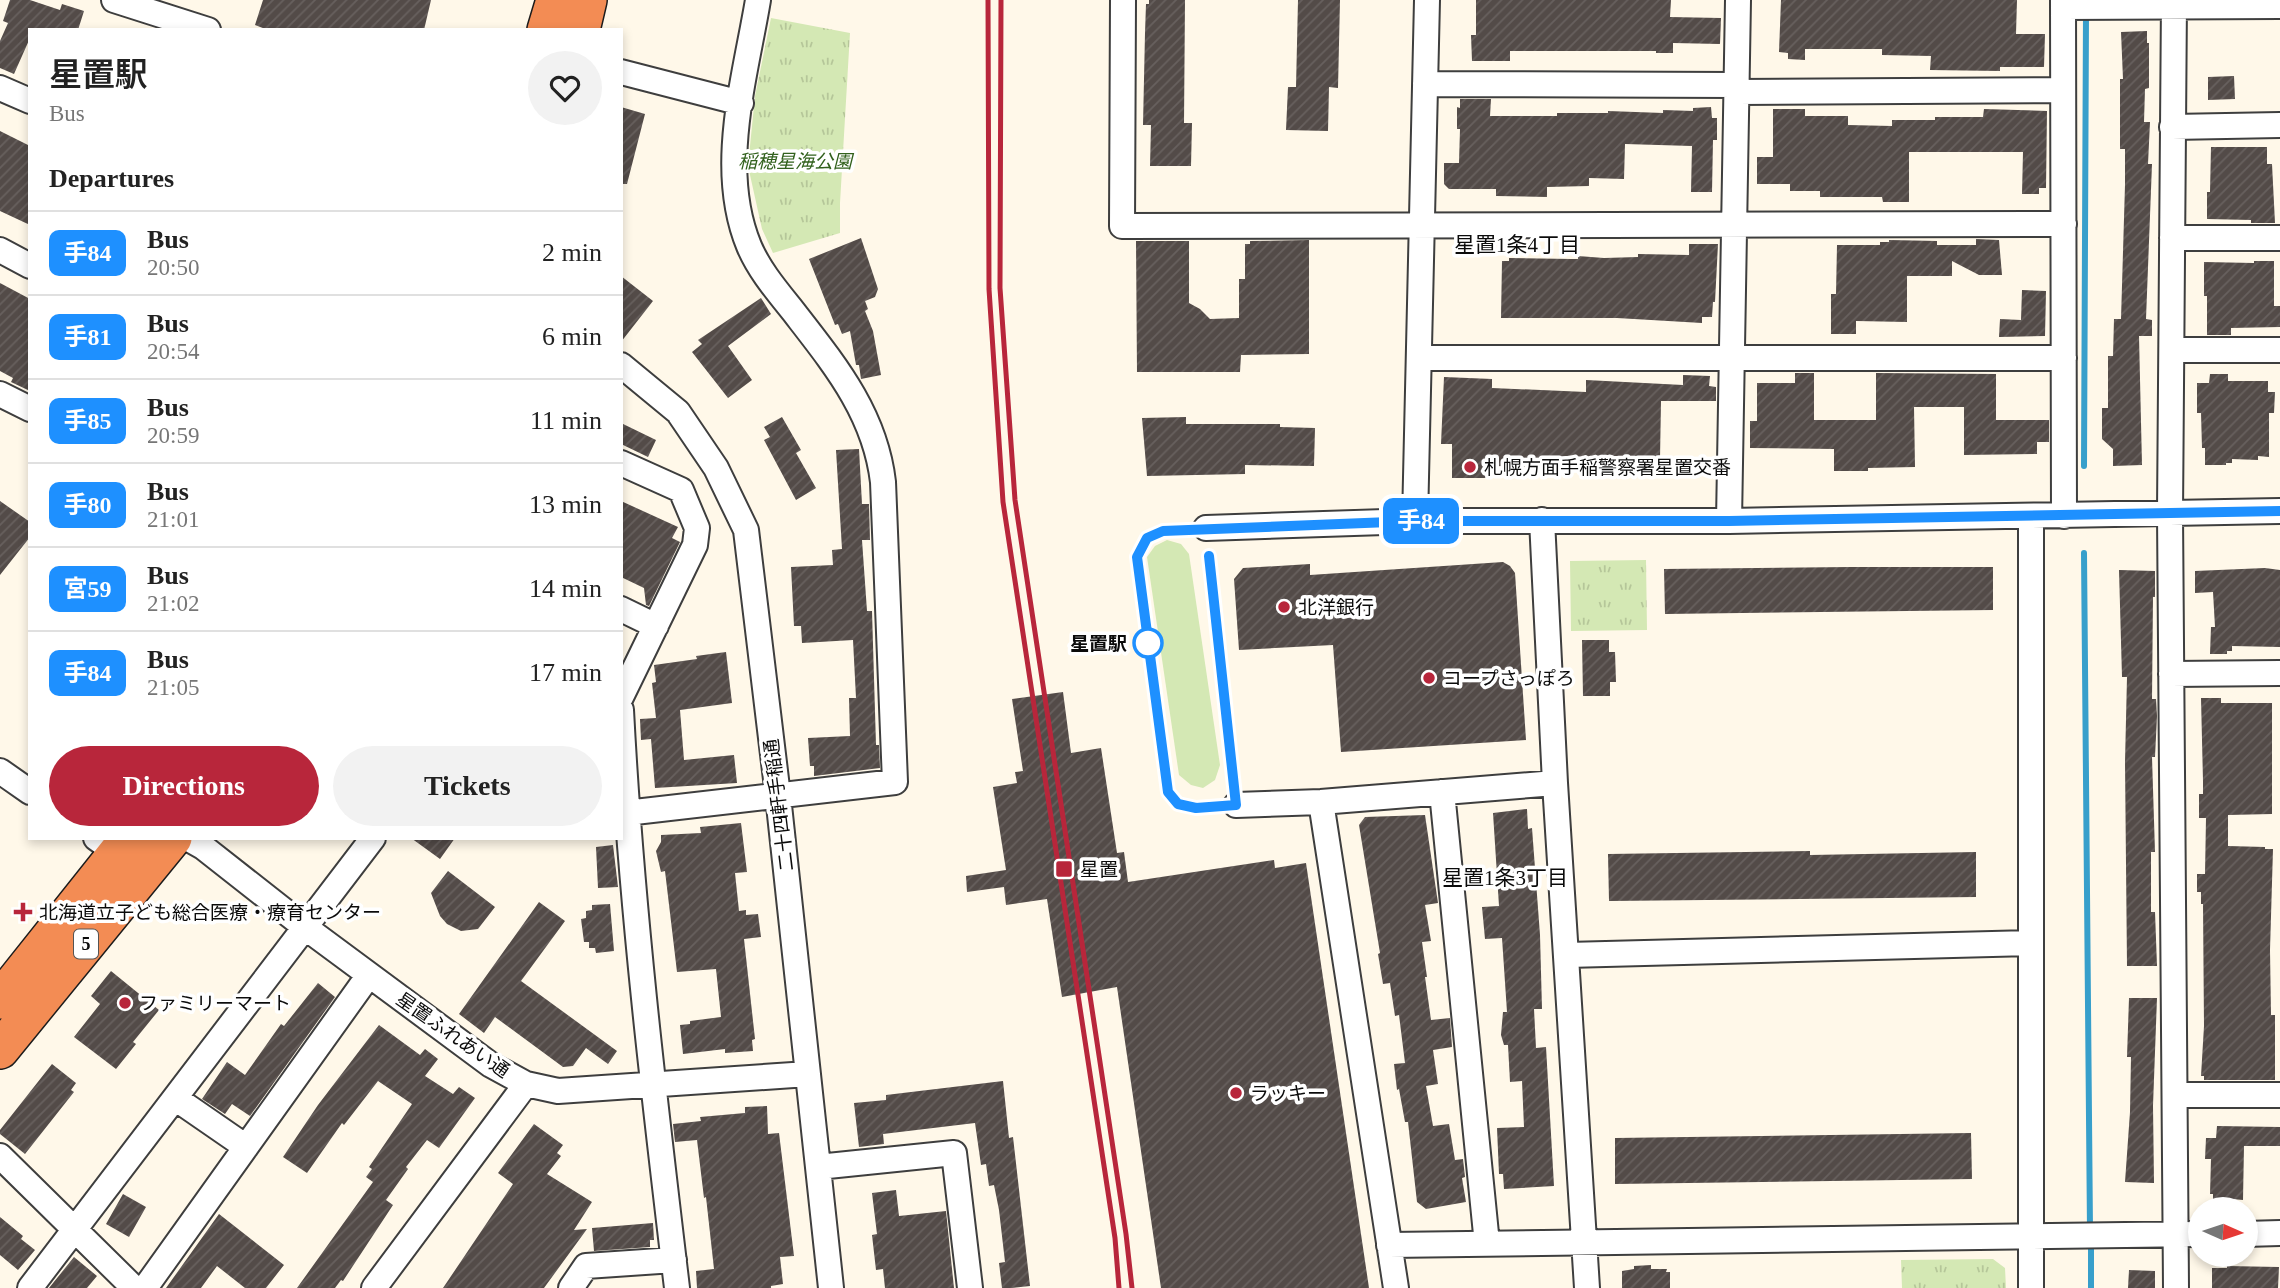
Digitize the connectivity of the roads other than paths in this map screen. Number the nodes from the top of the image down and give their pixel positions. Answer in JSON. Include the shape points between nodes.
{"nodes":[{"id":1,"x":114,"y":0,"type":"edge"},
{"id":2,"x":555,"y":0,"type":"edge"},
{"id":3,"x":588,"y":0,"type":"edge"},
{"id":4,"x":758,"y":0,"type":"edge"},
{"id":5,"x":1123,"y":0,"type":"edge"},
{"id":6,"x":1427,"y":0,"type":"edge"},
{"id":7,"x":1738,"y":0,"type":"edge"},
{"id":8,"x":2174,"y":3,"type":"edge"},
{"id":9,"x":2074,"y":5,"type":"edge"},
{"id":10,"x":2280,"y":6,"type":"edge"},
{"id":11,"x":201,"y":28,"type":"edge"},
{"id":12,"x":547,"y":28,"type":"edge"},
{"id":13,"x":581,"y":28,"type":"edge"},
{"id":14,"x":623,"y":73,"type":"edge"},
{"id":15,"x":1425,"y":84,"type":"junction"},
{"id":16,"x":0,"y":88,"type":"edge"},
{"id":17,"x":1737,"y":88,"type":"junction"},
{"id":18,"x":2063,"y":90,"type":"junction"},
{"id":19,"x":28,"y":100,"type":"edge"},
{"id":20,"x":741,"y":103,"type":"junction"},
{"id":21,"x":2280,"y":125,"type":"edge"},
{"id":22,"x":2172,"y":127,"type":"junction"},
{"id":23,"x":1735,"y":224,"type":"junction"},
{"id":24,"x":2064,"y":224,"type":"junction"},
{"id":25,"x":1422,"y":227,"type":"junction"},
{"id":26,"x":2172,"y":238,"type":"junction"},
{"id":27,"x":2280,"y":238,"type":"edge"},
{"id":28,"x":0,"y":250,"type":"edge"},
{"id":29,"x":28,"y":265,"type":"edge"},
{"id":30,"x":2172,"y":350,"type":"junction"},
{"id":31,"x":2280,"y":350,"type":"edge"},
{"id":32,"x":1419,"y":358,"type":"junction"},
{"id":33,"x":2064,"y":358,"type":"junction"},
{"id":34,"x":1732,"y":359,"type":"junction"},
{"id":35,"x":623,"y":368,"type":"edge"},
{"id":36,"x":0,"y":394,"type":"edge"},
{"id":37,"x":28,"y":408,"type":"edge"},
{"id":38,"x":623,"y":464,"type":"edge"},
{"id":39,"x":2280,"y":511,"type":"edge"},
{"id":40,"x":2170,"y":514,"type":"junction"},
{"id":41,"x":2064,"y":516,"type":"junction"},
{"id":42,"x":2031,"y":517,"type":"junction"},
{"id":43,"x":1542,"y":520,"type":"junction"},
{"id":44,"x":1415,"y":521,"type":"junction"},
{"id":45,"x":1729,"y":521,"type":"junction"},
{"id":46,"x":1206,"y":528,"type":"dead end"},
{"id":47,"x":623,"y":610,"type":"edge"},
{"id":48,"x":656,"y":626,"type":"junction"},
{"id":49,"x":2280,"y":673,"type":"edge"},
{"id":50,"x":2171,"y":674,"type":"junction"},
{"id":51,"x":623,"y":693,"type":"edge"},
{"id":52,"x":0,"y":771,"type":"edge"},
{"id":53,"x":623,"y":779,"type":"edge"},
{"id":54,"x":1555,"y":783,"type":"junction"},
{"id":55,"x":28,"y":791,"type":"edge"},
{"id":56,"x":1442,"y":792,"type":"junction"},
{"id":57,"x":778,"y":796,"type":"junction"},
{"id":58,"x":1321,"y":802,"type":"junction"},
{"id":59,"x":1236,"y":805,"type":"dead end"},
{"id":60,"x":624,"y":813,"type":"edge"},
{"id":61,"x":171,"y":840,"type":"edge"},
{"id":62,"x":191,"y":840,"type":"edge"},
{"id":63,"x":372,"y":840,"type":"edge"},
{"id":64,"x":114,"y":843,"type":"edge"},
{"id":65,"x":306,"y":928,"type":"junction"},
{"id":66,"x":2031,"y":943,"type":"junction"},
{"id":67,"x":1567,"y":956,"type":"junction"},
{"id":68,"x":369,"y":975,"type":"junction"},
{"id":69,"x":0,"y":1000,"type":"edge"},
{"id":70,"x":0,"y":1050,"type":"edge"},
{"id":71,"x":808,"y":1074,"type":"junction"},
{"id":72,"x":526,"y":1084,"type":"junction"},
{"id":73,"x":653,"y":1084,"type":"junction"},
{"id":74,"x":2175,"y":1095,"type":"junction"},
{"id":75,"x":2280,"y":1095,"type":"edge"},
{"id":76,"x":175,"y":1098,"type":"junction"},
{"id":77,"x":246,"y":1147,"type":"junction"},
{"id":78,"x":0,"y":1156,"type":"edge"},
{"id":79,"x":818,"y":1167,"type":"junction"},
{"id":80,"x":74,"y":1230,"type":"junction"},
{"id":81,"x":2280,"y":1233,"type":"edge"},
{"id":82,"x":2188,"y":1234,"type":"edge"},
{"id":83,"x":2258,"y":1234,"type":"edge"},
{"id":84,"x":2031,"y":1237,"type":"junction"},
{"id":85,"x":1487,"y":1244,"type":"junction"},
{"id":86,"x":1585,"y":1244,"type":"junction"},
{"id":87,"x":1389,"y":1245,"type":"junction"},
{"id":88,"x":674,"y":1260,"type":"junction"},
{"id":89,"x":30,"y":1288,"type":"edge"},
{"id":90,"x":134,"y":1288,"type":"edge"},
{"id":91,"x":145,"y":1288,"type":"edge"},
{"id":92,"x":374,"y":1288,"type":"edge"},
{"id":93,"x":571,"y":1288,"type":"edge"},
{"id":94,"x":677,"y":1288,"type":"edge"},
{"id":95,"x":831,"y":1288,"type":"edge"},
{"id":96,"x":970,"y":1288,"type":"edge"},
{"id":97,"x":1396,"y":1288,"type":"edge"},
{"id":98,"x":1587,"y":1288,"type":"edge"},
{"id":99,"x":2031,"y":1288,"type":"edge"},
{"id":100,"x":2176,"y":1288,"type":"edge"}],
"edges":[{"from":1,"to":11,"type":"street"},
{"from":2,"to":12,"type":"highway"},
{"from":3,"to":13,"type":"highway"},
{"from":4,"to":20,"type":"street"},
{"from":5,"to":25,"type":"street","via":[[1122,226]]},
{"from":6,"to":15,"type":"street"},
{"from":7,"to":17,"type":"street"},
{"from":8,"to":9,"type":"street"},
{"from":8,"to":10,"type":"street"},
{"from":8,"to":22,"type":"street"},
{"from":9,"to":18,"type":"street"},
{"from":14,"to":20,"type":"street"},
{"from":15,"to":17,"type":"street"},
{"from":15,"to":25,"type":"street"},
{"from":16,"to":19,"type":"street"},
{"from":17,"to":18,"type":"street"},
{"from":17,"to":23,"type":"street"},
{"from":18,"to":24,"type":"street"},
{"from":20,"to":57,"type":"street","via":[[735,196],[748,246],[767,279],[839,369],[880,453],[883,482],[895,782]]},
{"from":21,"to":22,"type":"street"},
{"from":22,"to":26,"type":"street"},
{"from":23,"to":24,"type":"street"},
{"from":23,"to":25,"type":"street"},
{"from":23,"to":34,"type":"street"},
{"from":24,"to":33,"type":"street"},
{"from":25,"to":32,"type":"street"},
{"from":26,"to":27,"type":"street"},
{"from":26,"to":30,"type":"street"},
{"from":28,"to":29,"type":"street"},
{"from":30,"to":31,"type":"street"},
{"from":30,"to":40,"type":"street"},
{"from":32,"to":34,"type":"street"},
{"from":32,"to":44,"type":"street"},
{"from":33,"to":34,"type":"street"},
{"from":33,"to":41,"type":"street"},
{"from":34,"to":45,"type":"street"},
{"from":35,"to":57,"type":"street","name":"二十四軒手稲通","via":[[678,412],[716,468],[746,530]]},
{"from":36,"to":37,"type":"street"},
{"from":38,"to":48,"type":"street","via":[[681,490],[697,528],[695,545]]},
{"from":39,"to":40,"type":"street"},
{"from":40,"to":41,"type":"street"},
{"from":40,"to":50,"type":"street"},
{"from":41,"to":42,"type":"street"},
{"from":42,"to":45,"type":"street"},
{"from":42,"to":66,"type":"street"},
{"from":43,"to":44,"type":"street"},
{"from":43,"to":45,"type":"street"},
{"from":43,"to":54,"type":"street"},
{"from":44,"to":46,"type":"street"},
{"from":47,"to":48,"type":"street"},
{"from":48,"to":51,"type":"street"},
{"from":49,"to":50,"type":"street"},
{"from":50,"to":74,"type":"street"},
{"from":52,"to":55,"type":"street"},
{"from":53,"to":60,"type":"street"},
{"from":54,"to":56,"type":"street"},
{"from":54,"to":67,"type":"street"},
{"from":56,"to":58,"type":"street"},
{"from":56,"to":85,"type":"street"},
{"from":57,"to":60,"type":"street"},
{"from":57,"to":71,"type":"street","name":"二十四軒手稲通"},
{"from":58,"to":59,"type":"street"},
{"from":58,"to":87,"type":"street"},
{"from":60,"to":73,"type":"street"},
{"from":61,"to":70,"type":"highway","number":"5"},
{"from":62,"to":65,"type":"street","name":"星置ふれあい通"},
{"from":63,"to":65,"type":"street"},
{"from":64,"to":69,"type":"highway","number":"5"},
{"from":65,"to":68,"type":"street","name":"星置ふれあい通"},
{"from":65,"to":76,"type":"street"},
{"from":66,"to":67,"type":"street"},
{"from":66,"to":84,"type":"street"},
{"from":67,"to":86,"type":"street"},
{"from":68,"to":72,"type":"street","name":"星置ふれあい通","via":[[491,1065]]},
{"from":68,"to":77,"type":"street"},
{"from":71,"to":73,"type":"street","name":"星置ふれあい通"},
{"from":71,"to":79,"type":"street","name":"二十四軒手稲通"},
{"from":72,"to":73,"type":"street","name":"星置ふれあい通","via":[[558,1091]]},
{"from":72,"to":92,"type":"street"},
{"from":73,"to":88,"type":"street"},
{"from":74,"to":75,"type":"street"},
{"from":74,"to":82,"type":"street"},
{"from":76,"to":77,"type":"street"},
{"from":76,"to":80,"type":"street"},
{"from":77,"to":91,"type":"street"},
{"from":78,"to":80,"type":"street"},
{"from":79,"to":95,"type":"street","name":"二十四軒手稲通"},
{"from":79,"to":96,"type":"street","via":[[954,1153]]},
{"from":80,"to":89,"type":"street"},
{"from":80,"to":90,"type":"street"},
{"from":81,"to":83,"type":"street"},
{"from":82,"to":84,"type":"street"},
{"from":82,"to":100,"type":"street"},
{"from":84,"to":86,"type":"street"},
{"from":84,"to":99,"type":"street"},
{"from":85,"to":86,"type":"street"},
{"from":85,"to":87,"type":"street"},
{"from":86,"to":98,"type":"street"},
{"from":87,"to":97,"type":"street"},
{"from":88,"to":93,"type":"street","via":[[586,1266]]},
{"from":88,"to":94,"type":"street"}]}
